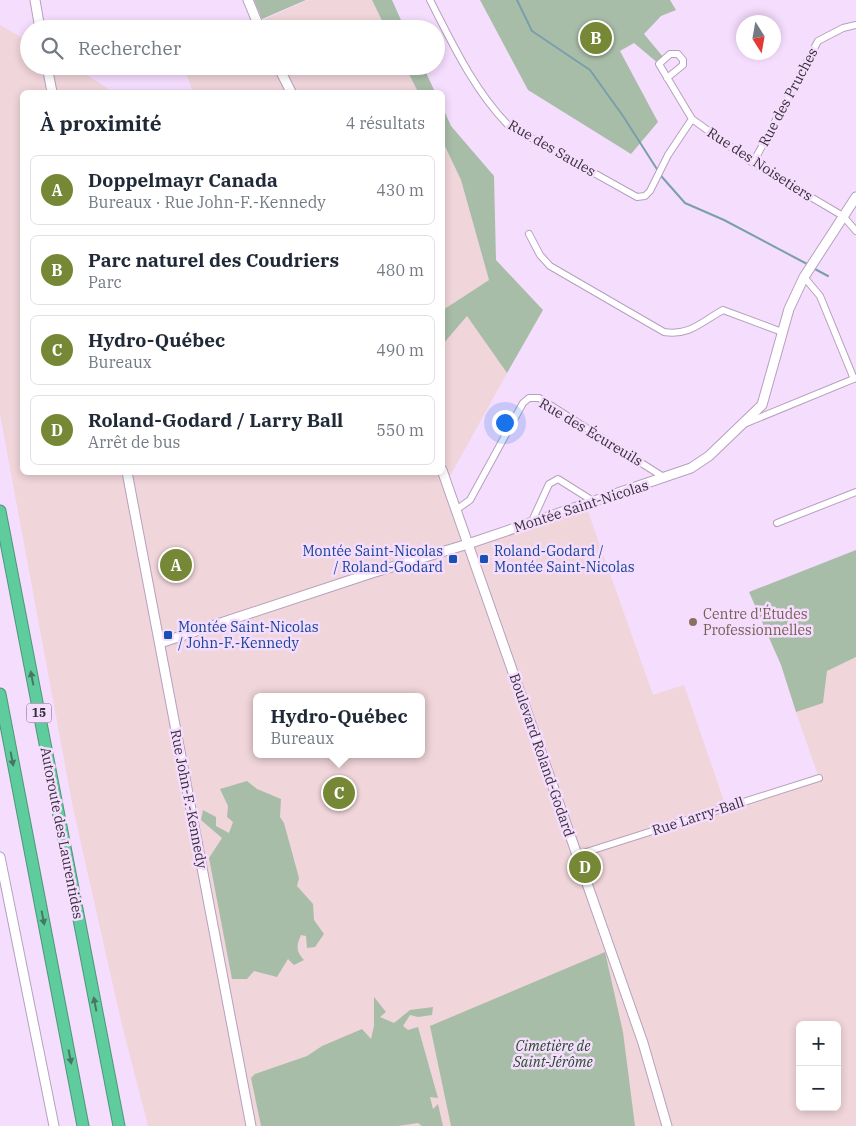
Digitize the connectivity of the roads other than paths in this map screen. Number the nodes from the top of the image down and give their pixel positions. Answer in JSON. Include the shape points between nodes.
{"nodes":[{"id":1,"x":35,"y":0,"type":"edge"},
{"id":2,"x":248,"y":0,"type":"edge"},
{"id":3,"x":430,"y":0,"type":"edge"},
{"id":4,"x":38,"y":20,"type":"edge"},
{"id":5,"x":256,"y":20,"type":"edge"},
{"id":6,"x":440,"y":20,"type":"edge"},
{"id":7,"x":856,"y":25,"type":"edge"},
{"id":8,"x":445,"y":31,"type":"edge"},
{"id":9,"x":49,"y":75,"type":"edge"},
{"id":10,"x":282,"y":75,"type":"edge"},
{"id":11,"x":667,"y":78,"type":"dead end"},
{"id":12,"x":52,"y":90,"type":"edge"},
{"id":13,"x":290,"y":90,"type":"edge"},
{"id":14,"x":692,"y":119,"type":"junction"},
{"id":15,"x":753,"y":163,"type":"junction"},
{"id":16,"x":856,"y":197,"type":"edge"},
{"id":17,"x":844,"y":216,"type":"junction"},
{"id":18,"x":856,"y":231,"type":"edge"},
{"id":19,"x":529,"y":234,"type":"dead end"},
{"id":20,"x":804,"y":277,"type":"junction"},
{"id":21,"x":782,"y":332,"type":"junction"},
{"id":22,"x":855,"y":378,"type":"edge"},
{"id":23,"x":740,"y":426,"type":"junction"},
{"id":24,"x":127,"y":475,"type":"edge"},
{"id":25,"x":444,"y":475,"type":"edge"},
{"id":26,"x":665,"y":478,"type":"junction"},
{"id":27,"x":856,"y":492,"type":"edge"},
{"id":28,"x":593,"y":502,"type":"junction"},
{"id":29,"x":456,"y":510,"type":"junction"},
{"id":30,"x":0,"y":511,"type":"edge"},
{"id":31,"x":532,"y":521,"type":"junction"},
{"id":32,"x":777,"y":523,"type":"dead end"},
{"id":33,"x":468,"y":544,"type":"junction"},
{"id":34,"x":160,"y":643,"type":"junction"},
{"id":35,"x":0,"y":694,"type":"edge"},
{"id":36,"x":819,"y":778,"type":"dead end"},
{"id":37,"x":577,"y":855,"type":"junction"},
{"id":38,"x":0,"y":857,"type":"edge"},
{"id":39,"x":116,"y":1107,"type":"junction"},
{"id":40,"x":54,"y":1126,"type":"edge"},
{"id":41,"x":83,"y":1126,"type":"edge"},
{"id":42,"x":119,"y":1126,"type":"edge"},
{"id":43,"x":123,"y":1126,"type":"edge"},
{"id":44,"x":250,"y":1126,"type":"edge"},
{"id":45,"x":667,"y":1126,"type":"edge"}],
"edges":[{"from":1,"to":4,"type":"street"},
{"from":2,"to":5,"type":"street"},
{"from":3,"to":6,"type":"street","name":"Rue des Saules"},
{"from":7,"to":15,"type":"street","name":"Rue des Pruches","via":[[818,41]]},
{"from":8,"to":14,"type":"street","name":"Rue des Saules","via":[[493,109],[508,125],[637,198],[650,190]]},
{"from":9,"to":12,"type":"street"},
{"from":10,"to":13,"type":"street"},
{"from":11,"to":14,"type":"street","name":"Rue des Noisetiers"},
{"from":14,"to":15,"type":"street","name":"Rue des Noisetiers"},
{"from":15,"to":17,"type":"street","name":"Rue des Noisetiers"},
{"from":16,"to":17,"type":"street","name":"Montée Saint-Nicolas"},
{"from":17,"to":18,"type":"street"},
{"from":17,"to":20,"type":"street","name":"Montée Saint-Nicolas"},
{"from":19,"to":21,"type":"street","via":[[550,266],[664,332],[679,334],[723,310]]},
{"from":20,"to":21,"type":"street","name":"Montée Saint-Nicolas"},
{"from":20,"to":22,"type":"street","via":[[820,296]]},
{"from":21,"to":23,"type":"street","name":"Montée Saint-Nicolas","via":[[762,404]]},
{"from":22,"to":23,"type":"street"},
{"from":23,"to":26,"type":"street","name":"Montée Saint-Nicolas","via":[[709,456],[691,468]]},
{"from":24,"to":34,"type":"street","name":"Rue John-F.-Kennedy"},
{"from":25,"to":29,"type":"street","name":"Boulevard Roland-Godard"},
{"from":26,"to":28,"type":"street","name":"Montée Saint-Nicolas"},
{"from":26,"to":29,"type":"street","name":"Rue des Écureuils","via":[[539,398],[529,398],[470,500]]},
{"from":27,"to":32,"type":"street"},
{"from":28,"to":31,"type":"street","name":"Montée Saint-Nicolas"},
{"from":28,"to":31,"type":"street","via":[[558,479],[549,484]]},
{"from":29,"to":33,"type":"street","name":"Boulevard Roland-Godard"},
{"from":39,"to":30,"type":"highway","name":"Autoroute des Laurentides","number":"15","one_way":true},
{"from":31,"to":33,"type":"street","name":"Montée Saint-Nicolas"},
{"from":33,"to":34,"type":"street","name":"Montée Saint-Nicolas"},
{"from":33,"to":37,"type":"street","name":"Boulevard Roland-Godard"},
{"from":34,"to":44,"type":"street","name":"Rue John-F.-Kennedy"},
{"from":35,"to":41,"type":"highway","number":"15","one_way":true},
{"from":36,"to":37,"type":"street","name":"Rue Larry-Ball"},
{"from":37,"to":45,"type":"street","name":"Boulevard Roland-Godard","via":[[643,1043]]},
{"from":38,"to":40,"type":"street"},
{"from":39,"to":42,"type":"highway","name":"Autoroute des Laurentides","number":"15"},
{"from":39,"to":43,"type":"highway"}]}
